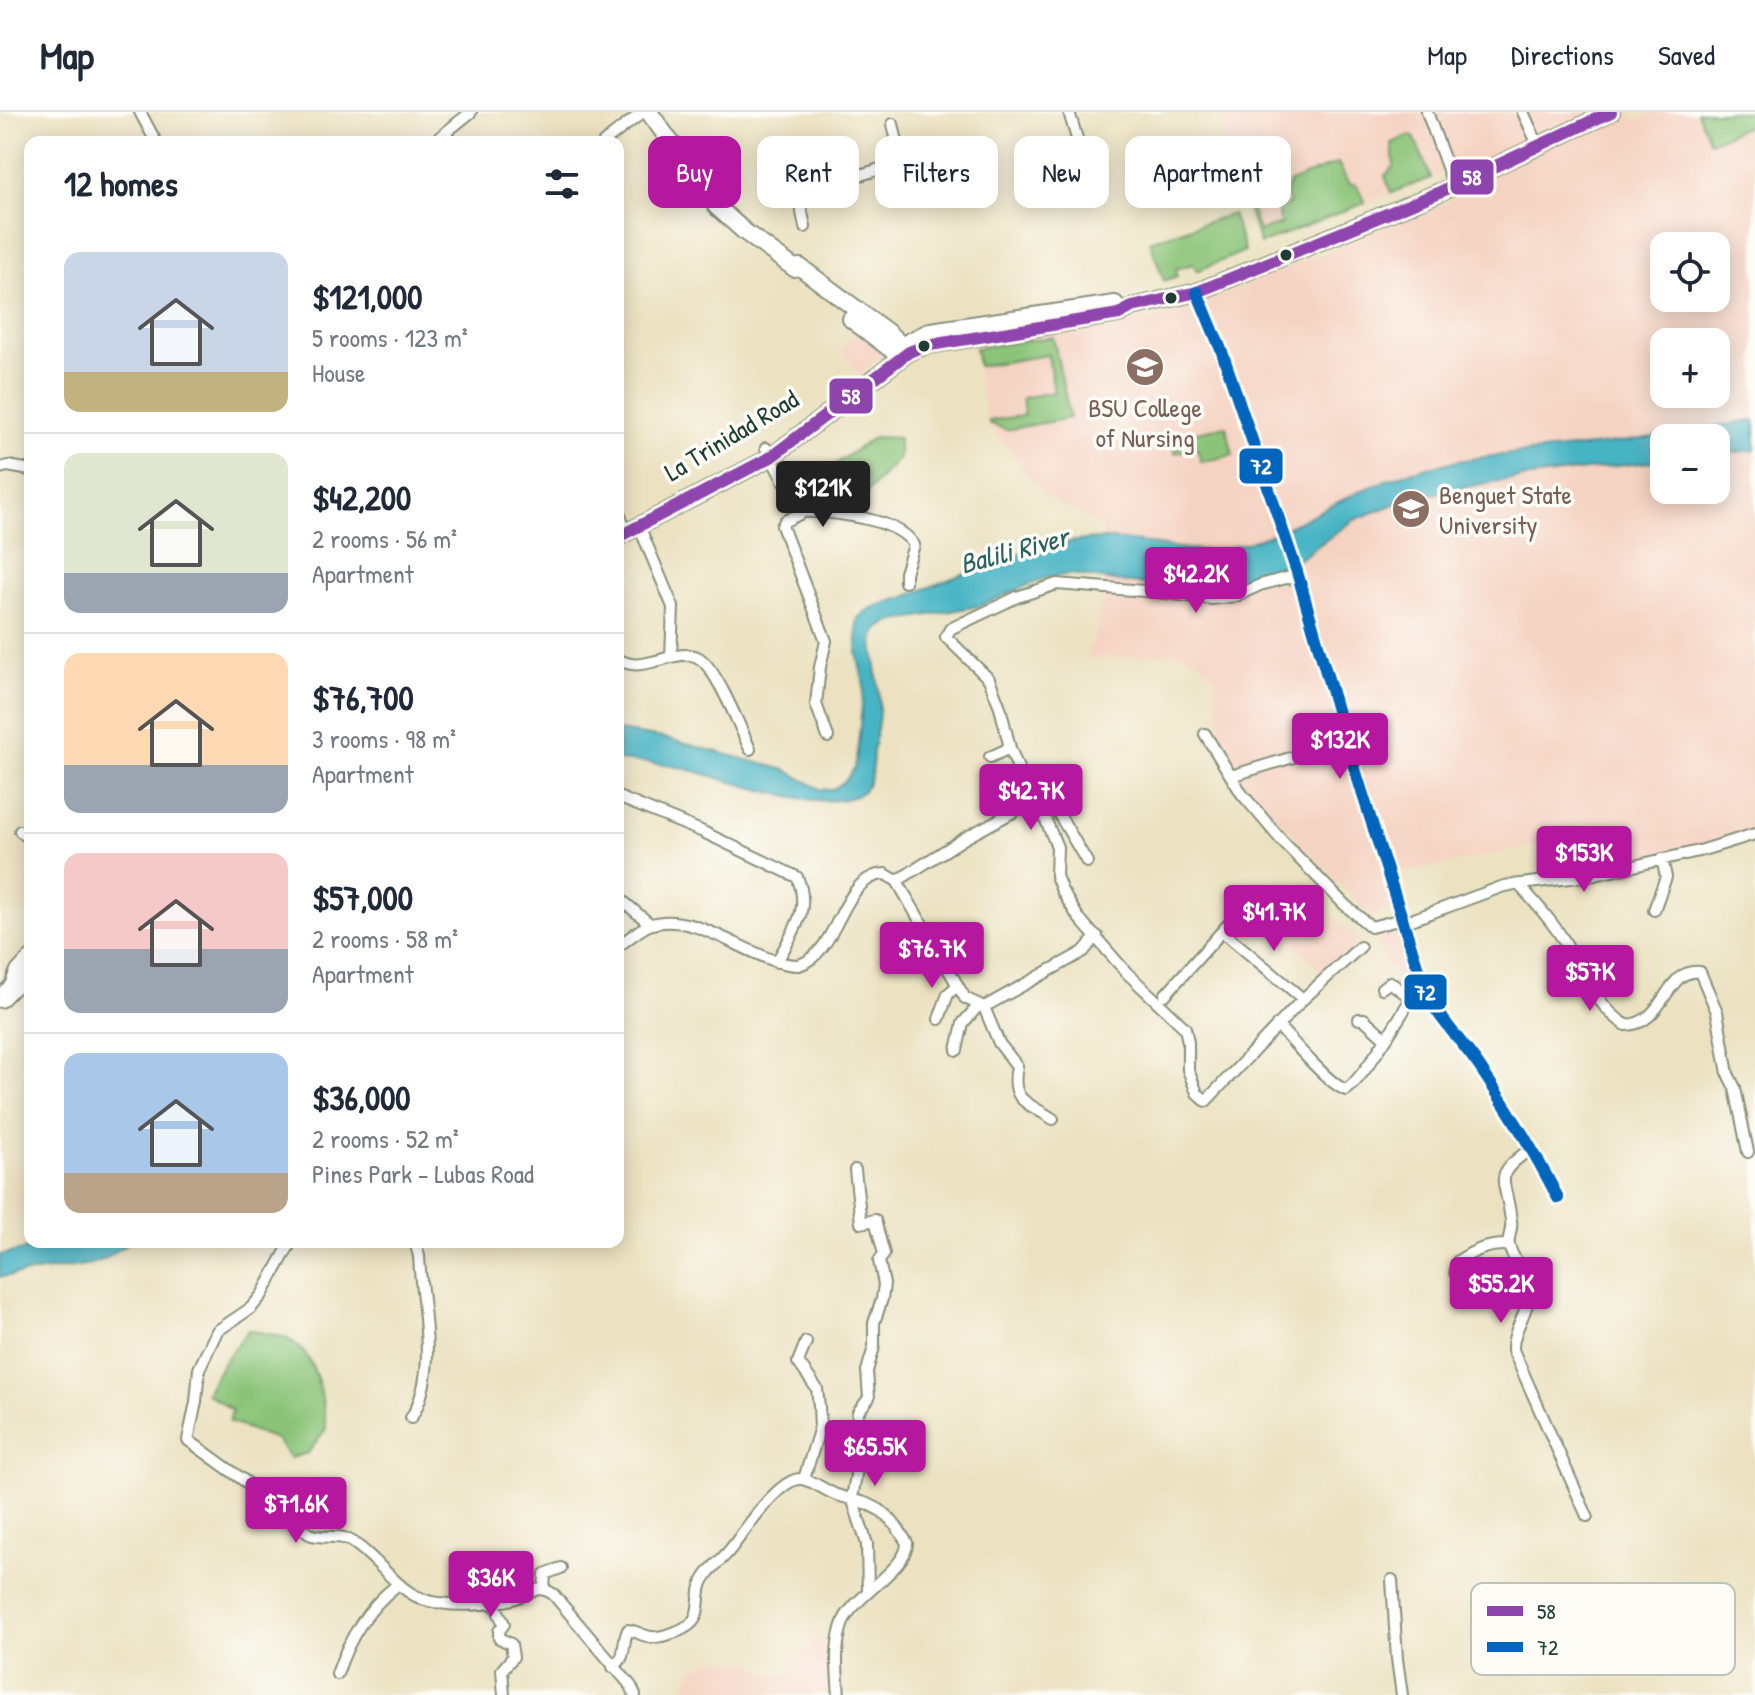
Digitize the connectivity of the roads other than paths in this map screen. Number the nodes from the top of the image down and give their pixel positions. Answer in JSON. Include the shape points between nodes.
{"nodes":[{"id":1,"x":140,"y":112,"type":"edge"},
{"id":2,"x":471,"y":112,"type":"edge"},
{"id":3,"x":643,"y":112,"type":"edge"},
{"id":4,"x":649,"y":112,"type":"edge"},
{"id":5,"x":1069,"y":112,"type":"edge"},
{"id":6,"x":1427,"y":112,"type":"edge"},
{"id":7,"x":1523,"y":112,"type":"edge"},
{"id":8,"x":1611,"y":112,"type":"edge"},
{"id":9,"x":893,"y":124,"type":"dead end"},
{"id":10,"x":153,"y":136,"type":"edge"},
{"id":11,"x":441,"y":136,"type":"edge"},
{"id":12,"x":612,"y":136,"type":"edge"},
{"id":13,"x":1076,"y":136,"type":"edge"},
{"id":14,"x":1538,"y":145,"type":"junction"},
{"id":15,"x":1454,"y":186,"type":"junction"},
{"id":16,"x":805,"y":227,"type":"dead end"},
{"id":17,"x":1197,"y":292,"type":"junction"},
{"id":18,"x":902,"y":352,"type":"junction"},
{"id":19,"x":768,"y":453,"type":"junction"},
{"id":20,"x":0,"y":468,"type":"edge"},
{"id":21,"x":24,"y":469,"type":"edge"},
{"id":22,"x":804,"y":512,"type":"junction"},
{"id":23,"x":624,"y":526,"type":"edge"},
{"id":24,"x":1298,"y":576,"type":"junction"},
{"id":25,"x":905,"y":582,"type":"dead end"},
{"id":26,"x":671,"y":657,"type":"junction"},
{"id":27,"x":624,"y":662,"type":"edge"},
{"id":28,"x":1205,"y":734,"type":"dead end"},
{"id":29,"x":828,"y":737,"type":"dead end"},
{"id":30,"x":1346,"y":741,"type":"junction"},
{"id":31,"x":1010,"y":748,"type":"junction"},
{"id":32,"x":750,"y":749,"type":"dead end"},
{"id":33,"x":990,"y":757,"type":"dead end"},
{"id":34,"x":1231,"y":776,"type":"junction"},
{"id":35,"x":624,"y":799,"type":"edge"},
{"id":36,"x":1034,"y":800,"type":"junction"},
{"id":37,"x":20,"y":831,"type":"dead end"},
{"id":38,"x":24,"y":834,"type":"edge"},
{"id":39,"x":1755,"y":834,"type":"edge"},
{"id":40,"x":1662,"y":859,"type":"junction"},
{"id":41,"x":1087,"y":862,"type":"dead end"},
{"id":42,"x":897,"y":881,"type":"junction"},
{"id":43,"x":1519,"y":885,"type":"junction"},
{"id":44,"x":624,"y":902,"type":"edge"},
{"id":45,"x":1242,"y":909,"type":"dead end"},
{"id":46,"x":1654,"y":910,"type":"dead end"},
{"id":47,"x":1403,"y":921,"type":"junction"},
{"id":48,"x":650,"y":924,"type":"junction"},
{"id":49,"x":1223,"y":932,"type":"junction"},
{"id":50,"x":1097,"y":936,"type":"junction"},
{"id":51,"x":624,"y":942,"type":"edge"},
{"id":52,"x":1360,"y":947,"type":"dead end"},
{"id":53,"x":777,"y":962,"type":"junction"},
{"id":54,"x":24,"y":966,"type":"edge"},
{"id":55,"x":1421,"y":978,"type":"junction"},
{"id":56,"x":24,"y":980,"type":"edge"},
{"id":57,"x":13,"y":986,"type":"junction"},
{"id":58,"x":957,"y":986,"type":"junction"},
{"id":59,"x":1382,"y":988,"type":"dead end"},
{"id":60,"x":1165,"y":995,"type":"dead end"},
{"id":61,"x":0,"y":999,"type":"edge"},
{"id":62,"x":1303,"y":999,"type":"junction"},
{"id":63,"x":1412,"y":999,"type":"junction"},
{"id":64,"x":982,"y":1006,"type":"junction"},
{"id":65,"x":939,"y":1019,"type":"dead end"},
{"id":66,"x":1359,"y":1019,"type":"dead end"},
{"id":67,"x":1277,"y":1025,"type":"junction"},
{"id":68,"x":1385,"y":1038,"type":"junction"},
{"id":69,"x":957,"y":1050,"type":"dead end"},
{"id":70,"x":1053,"y":1119,"type":"dead end"},
{"id":71,"x":1532,"y":1148,"type":"junction"},
{"id":72,"x":1748,"y":1152,"type":"dead end"},
{"id":73,"x":855,"y":1170,"type":"dead end"},
{"id":74,"x":1558,"y":1198,"type":"dead end"},
{"id":75,"x":1509,"y":1245,"type":"junction"},
{"id":76,"x":288,"y":1248,"type":"edge"},
{"id":77,"x":417,"y":1248,"type":"edge"},
{"id":78,"x":1455,"y":1273,"type":"dead end"},
{"id":79,"x":806,"y":1342,"type":"dead end"},
{"id":80,"x":411,"y":1418,"type":"dead end"},
{"id":81,"x":804,"y":1479,"type":"junction"},
{"id":82,"x":852,"y":1498,"type":"junction"},
{"id":83,"x":1587,"y":1516,"type":"dead end"},
{"id":84,"x":561,"y":1568,"type":"dead end"},
{"id":85,"x":1392,"y":1580,"type":"dead end"},
{"id":86,"x":397,"y":1585,"type":"junction"},
{"id":87,"x":544,"y":1590,"type":"junction"},
{"id":88,"x":868,"y":1592,"type":"junction"},
{"id":89,"x":493,"y":1601,"type":"junction"},
{"id":90,"x":613,"y":1667,"type":"junction"},
{"id":91,"x":337,"y":1674,"type":"dead end"},
{"id":92,"x":504,"y":1695,"type":"edge"},
{"id":93,"x":635,"y":1695,"type":"edge"},
{"id":94,"x":839,"y":1695,"type":"edge"},
{"id":95,"x":1402,"y":1695,"type":"edge"}],
"edges":[{"from":1,"to":10,"type":"street"},
{"from":2,"to":11,"type":"street"},
{"from":3,"to":12,"type":"street"},
{"from":4,"to":18,"type":"main road","via":[[717,207]]},
{"from":5,"to":13,"type":"street"},
{"from":6,"to":15,"type":"street"},
{"from":7,"to":14,"type":"street"},
{"from":8,"to":14,"type":"main road","name":"La Trinidad Road"},
{"from":9,"to":16,"type":"street","via":[[900,155],[890,166],[807,191],[801,207]]},
{"from":14,"to":15,"type":"main road","name":"La Trinidad Road"},
{"from":15,"to":17,"type":"main road","name":"La Trinidad Road"},
{"from":17,"to":18,"type":"main road","name":"La Trinidad Road","via":[[1119,314],[934,342]]},
{"from":17,"to":24,"type":"street"},
{"from":18,"to":19,"type":"main road","name":"La Trinidad Road"},
{"from":19,"to":22,"type":"street"},
{"from":19,"to":23,"type":"main road","name":"La Trinidad Road"},
{"from":20,"to":21,"type":"street"},
{"from":22,"to":25,"type":"street","via":[[875,521],[908,536],[914,545]]},
{"from":22,"to":29,"type":"street","via":[[782,526],[826,641],[816,704]]},
{"from":23,"to":26,"type":"street","via":[[673,607]]},
{"from":24,"to":30,"type":"street"},
{"from":24,"to":31,"type":"street","via":[[1212,599],[1057,584],[956,625],[946,637],[989,679]]},
{"from":26,"to":27,"type":"street","via":[[639,665]]},
{"from":26,"to":32,"type":"street","via":[[692,655],[705,663]]},
{"from":28,"to":34,"type":"street"},
{"from":30,"to":34,"type":"street"},
{"from":30,"to":47,"type":"street"},
{"from":31,"to":33,"type":"street"},
{"from":31,"to":36,"type":"street"},
{"from":34,"to":47,"type":"street","via":[[1282,841],[1367,926]]},
{"from":35,"to":53,"type":"street","via":[[764,853],[797,877],[804,895],[801,916]]},
{"from":36,"to":41,"type":"street","via":[[1056,809]]},
{"from":36,"to":42,"type":"street"},
{"from":36,"to":50,"type":"street","via":[[1057,847],[1056,876],[1062,891]]},
{"from":37,"to":38,"type":"street"},
{"from":39,"to":40,"type":"street"},
{"from":40,"to":43,"type":"street"},
{"from":40,"to":46,"type":"street","via":[[1665,885]]},
{"from":42,"to":53,"type":"street","via":[[885,874],[861,886],[824,946],[807,963]]},
{"from":42,"to":58,"type":"street"},
{"from":43,"to":47,"type":"street"},
{"from":43,"to":72,"type":"street","via":[[1549,918],[1597,995],[1626,1025],[1640,1022],[1661,1006],[1674,981],[1700,972],[1717,1012]]},
{"from":44,"to":48,"type":"street"},
{"from":45,"to":49,"type":"street"},
{"from":47,"to":55,"type":"street"},
{"from":48,"to":51,"type":"street"},
{"from":48,"to":53,"type":"street","via":[[703,930]]},
{"from":49,"to":60,"type":"street"},
{"from":49,"to":62,"type":"street"},
{"from":50,"to":64,"type":"street","via":[[1083,952]]},
{"from":50,"to":67,"type":"street","via":[[1185,1028],[1188,1070],[1197,1093],[1210,1098]]},
{"from":52,"to":62,"type":"street"},
{"from":54,"to":57,"type":"main road"},
{"from":55,"to":63,"type":"street"},
{"from":55,"to":71,"type":"street","via":[[1434,1008]]},
{"from":56,"to":57,"type":"main road"},
{"from":57,"to":61,"type":"main road"},
{"from":58,"to":64,"type":"street","via":[[965,998]]},
{"from":58,"to":65,"type":"street","via":[[948,994]]},
{"from":59,"to":63,"type":"street","via":[[1390,982]]},
{"from":62,"to":67,"type":"street"},
{"from":63,"to":68,"type":"street"},
{"from":64,"to":69,"type":"street","via":[[963,1023]]},
{"from":64,"to":70,"type":"street","via":[[1017,1066],[1016,1094]]},
{"from":66,"to":68,"type":"street"},
{"from":67,"to":68,"type":"street","via":[[1346,1090]]},
{"from":71,"to":74,"type":"street"},
{"from":71,"to":75,"type":"street","via":[[1504,1171],[1512,1224]]},
{"from":73,"to":82,"type":"street","via":[[861,1223],[875,1220],[884,1254],[879,1261],[884,1284],[867,1371],[869,1398],[858,1412],[862,1440]]},
{"from":75,"to":78,"type":"street","via":[[1476,1250],[1458,1261]]},
{"from":75,"to":83,"type":"street","via":[[1530,1295],[1513,1343],[1514,1355]]},
{"from":76,"to":86,"type":"street","via":[[251,1308],[217,1331],[199,1369],[187,1439],[309,1534],[349,1539]]},
{"from":77,"to":80,"type":"street","via":[[428,1359]]},
{"from":79,"to":81,"type":"street","via":[[798,1362],[817,1389],[820,1427]]},
{"from":81,"to":82,"type":"street"},
{"from":81,"to":90,"type":"street","via":[[771,1497],[711,1569],[699,1592],[695,1620],[652,1637],[628,1630],[622,1660]]},
{"from":82,"to":88,"type":"street","via":[[867,1544]]},
{"from":82,"to":88,"type":"street","via":[[883,1512],[907,1543],[904,1555]]},
{"from":84,"to":87,"type":"street","via":[[545,1574]]},
{"from":85,"to":95,"type":"street"},
{"from":86,"to":89,"type":"street","via":[[416,1598],[437,1603]]},
{"from":86,"to":91,"type":"street","via":[[357,1627]]},
{"from":87,"to":89,"type":"street"},
{"from":87,"to":90,"type":"street","via":[[553,1594]]},
{"from":88,"to":94,"type":"street","via":[[838,1635]]},
{"from":89,"to":92,"type":"street","via":[[504,1624],[499,1638],[511,1644],[513,1657],[502,1670]]},
{"from":90,"to":93,"type":"street"}]}
